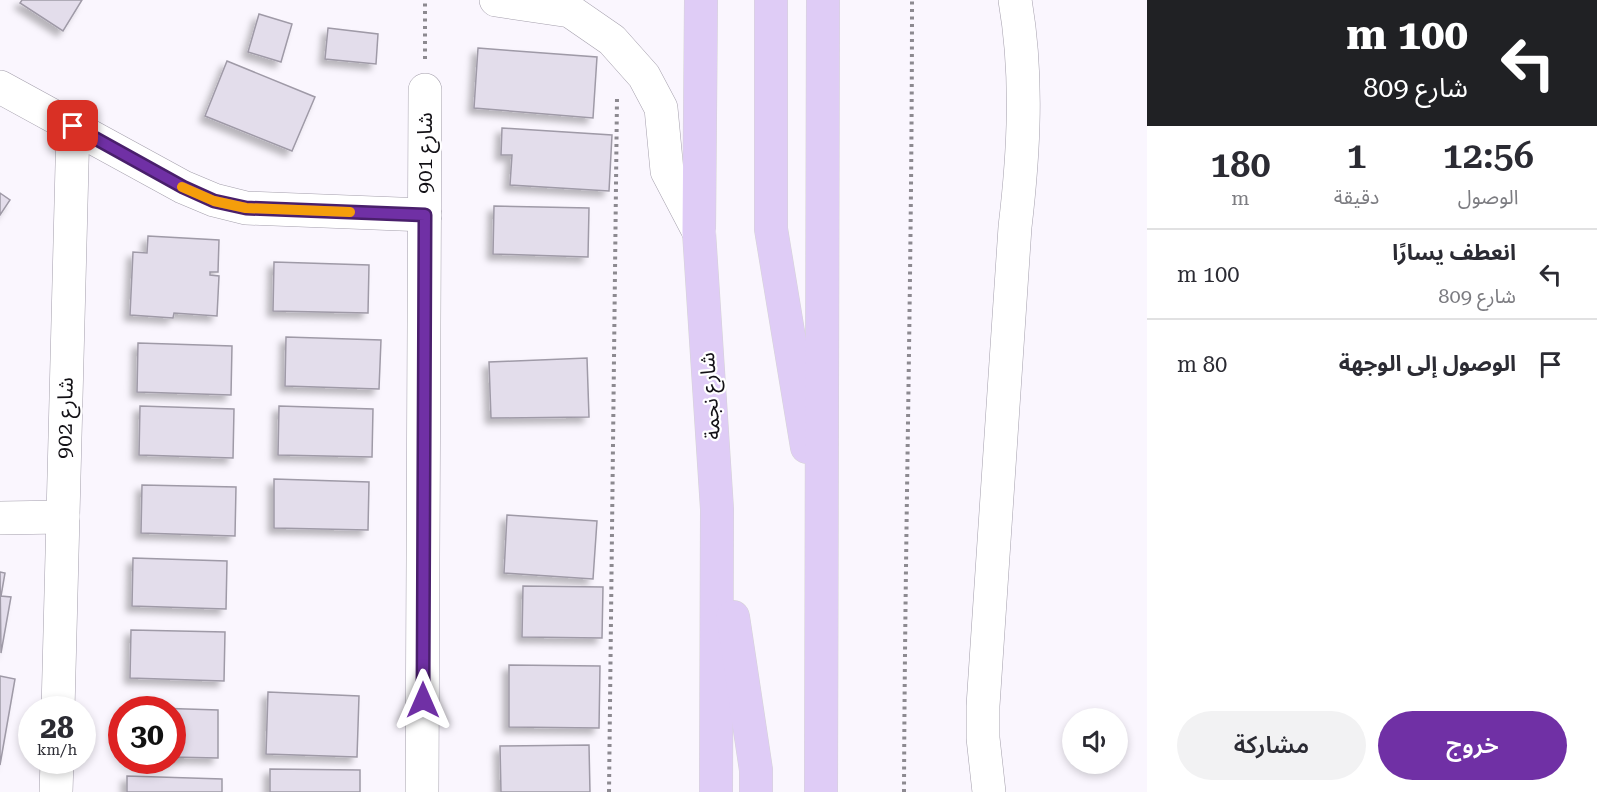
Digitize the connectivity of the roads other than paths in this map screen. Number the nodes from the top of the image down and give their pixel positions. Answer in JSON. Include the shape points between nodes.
{"nodes":[{"id":1,"x":496,"y":0,"type":"edge"},
{"id":2,"x":701,"y":0,"type":"edge"},
{"id":3,"x":771,"y":0,"type":"edge"},
{"id":4,"x":823,"y":0,"type":"edge"},
{"id":5,"x":1015,"y":0,"type":"edge"},
{"id":6,"x":0,"y":87,"type":"edge"},
{"id":7,"x":425,"y":90,"type":"road end"},
{"id":8,"x":73,"y":126,"type":"junction"},
{"id":9,"x":425,"y":215,"type":"junction"},
{"id":10,"x":699,"y":232,"type":"junction"},
{"id":11,"x":717,"y":509,"type":"junction"},
{"id":12,"x":63,"y":517,"type":"junction"},
{"id":13,"x":0,"y":518,"type":"edge"},
{"id":14,"x":822,"y":540,"type":"junction"},
{"id":15,"x":58,"y":696,"type":"edge"},
{"id":16,"x":57,"y":774,"type":"edge"},
{"id":17,"x":56,"y":792,"type":"edge"},
{"id":18,"x":423,"y":792,"type":"edge"},
{"id":19,"x":716,"y":792,"type":"edge"},
{"id":20,"x":756,"y":792,"type":"edge"},
{"id":21,"x":821,"y":792,"type":"edge"},
{"id":22,"x":989,"y":792,"type":"edge"}],
"edges":[{"from":1,"to":10,"type":"street","via":[[570,11],[612,40],[644,76],[661,108],[667,171]]},
{"from":2,"to":10,"type":"main road","name":"شارع نجمة"},
{"from":3,"to":14,"type":"main road","via":[[771,229]]},
{"from":4,"to":14,"type":"main road"},
{"from":5,"to":22,"type":"street","via":[[1024,113],[983,706]]},
{"from":6,"to":8,"type":"street"},
{"from":7,"to":9,"type":"street","name":"شارع 901"},
{"from":8,"to":9,"type":"street","via":[[214,201],[246,208]]},
{"from":8,"to":12,"type":"street","name":"شارع 902"},
{"from":9,"to":18,"type":"street","name":"شارع 901"},
{"from":10,"to":11,"type":"main road","name":"شارع نجمة"},
{"from":11,"to":19,"type":"main road","name":"شارع نجمة"},
{"from":11,"to":20,"type":"main road"},
{"from":12,"to":13,"type":"street"},
{"from":12,"to":15,"type":"street","name":"شارع 902"},
{"from":14,"to":21,"type":"main road"},
{"from":16,"to":17,"type":"street"}]}
